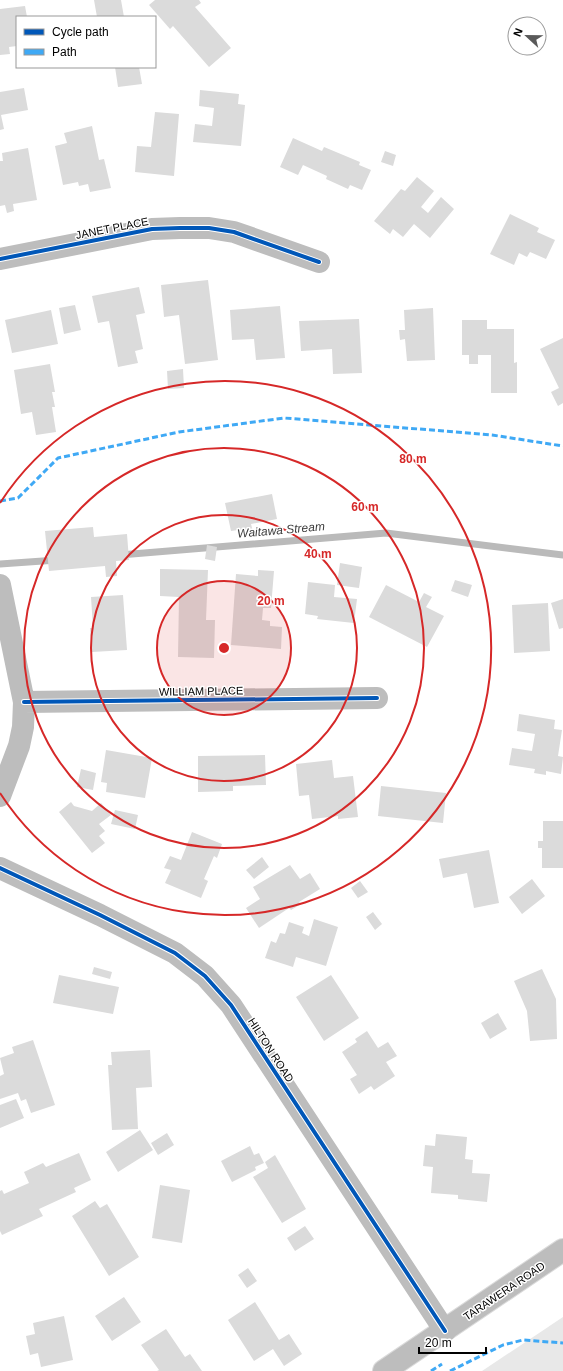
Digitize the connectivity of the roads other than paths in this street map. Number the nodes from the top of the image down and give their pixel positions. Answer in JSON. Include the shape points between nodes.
{"nodes":[{"id":1,"x":0,"y":259,"type":"edge"},
{"id":2,"x":319,"y":262,"type":"dead end"},
{"id":3,"x":0,"y":586,"type":"edge"},
{"id":4,"x":377,"y":698,"type":"dead end"},
{"id":5,"x":24,"y":702,"type":"junction"},
{"id":6,"x":0,"y":796,"type":"edge"},
{"id":7,"x":0,"y":868,"type":"edge"},
{"id":8,"x":563,"y":1250,"type":"edge"},
{"id":9,"x":445,"y":1331,"type":"junction"},
{"id":10,"x":384,"y":1371,"type":"edge"}],
"edges":[{"from":1,"to":2,"type":"street","name":"JANET PLACE","via":[[152,229],[209,228],[234,232]]},
{"from":3,"to":5,"type":"street"},
{"from":4,"to":5,"type":"street","name":"WILLIAM PLACE"},
{"from":5,"to":6,"type":"street","via":[[19,746]]},
{"from":7,"to":9,"type":"street","name":"HILTON ROAD","via":[[158,944],[191,964],[205,976],[231,1006]]},
{"from":8,"to":9,"type":"street","name":"TARAWERA ROAD"},
{"from":9,"to":10,"type":"street","name":"TARAWERA ROAD"}]}
